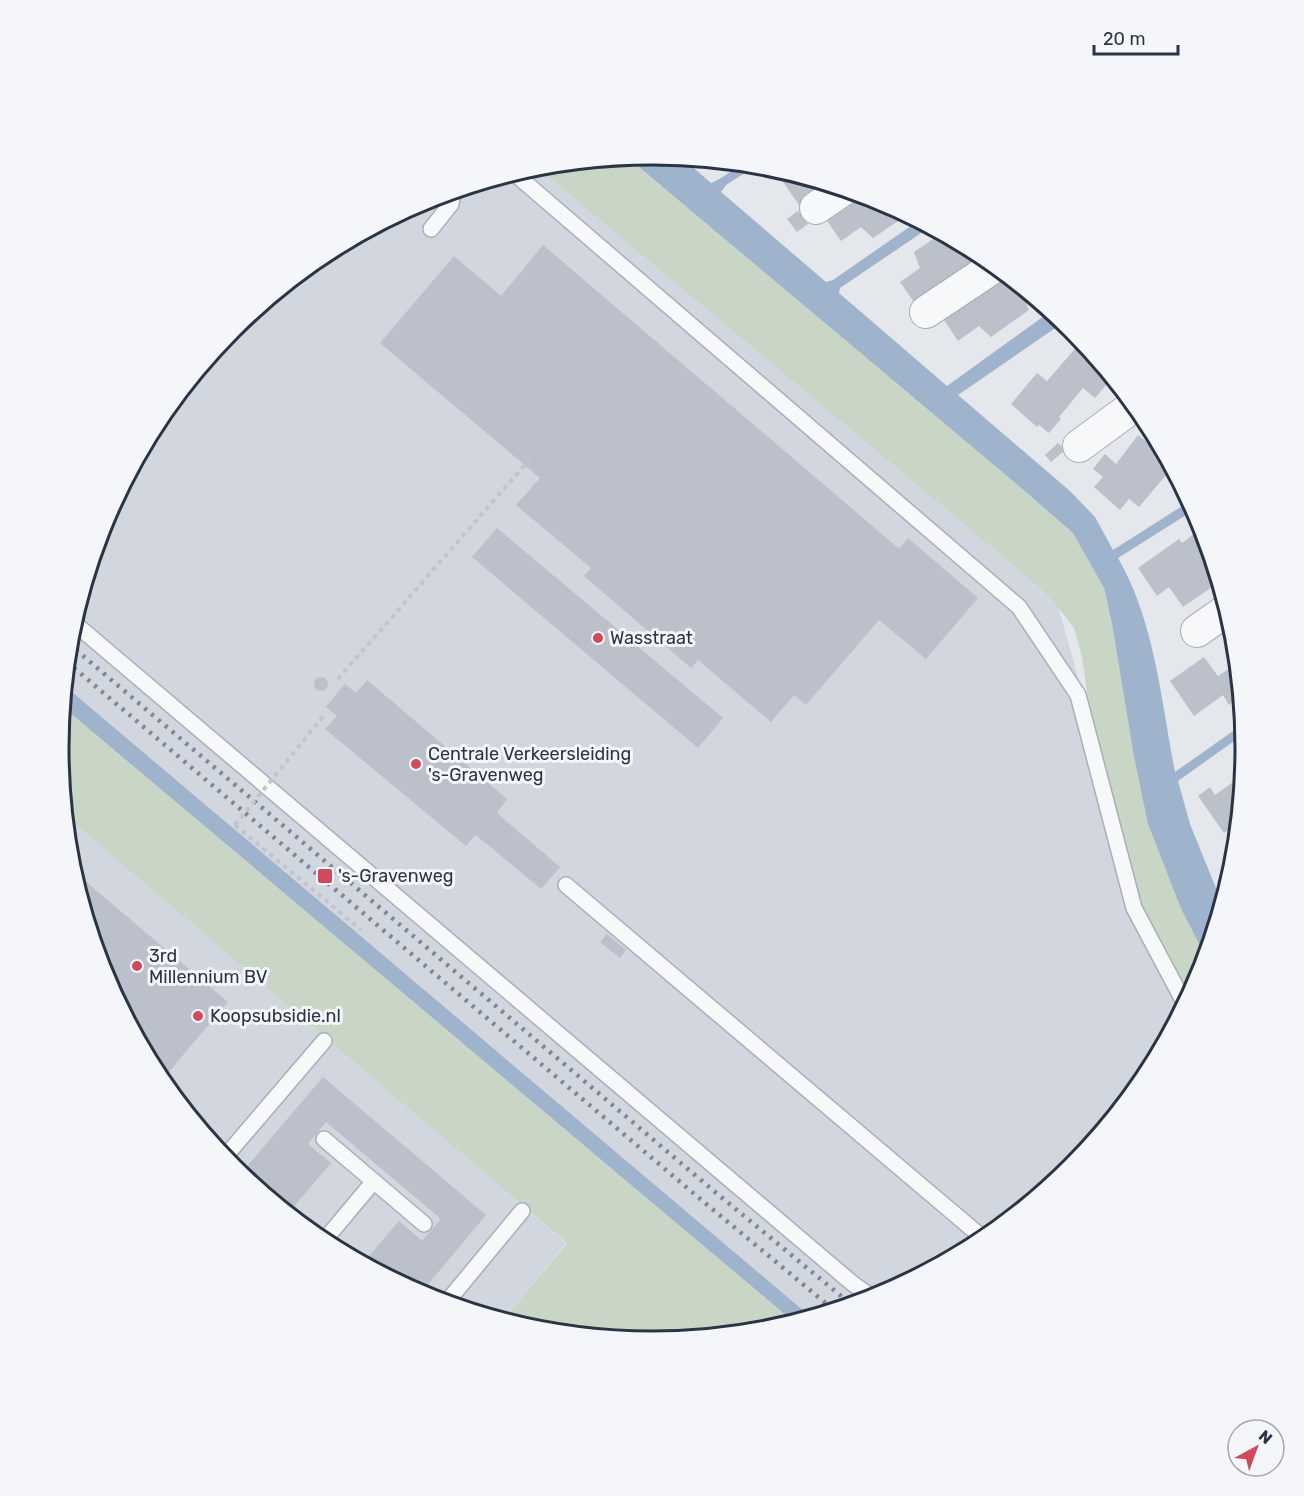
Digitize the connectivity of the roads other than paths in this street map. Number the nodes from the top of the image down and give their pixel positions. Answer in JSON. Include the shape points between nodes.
{"nodes":[{"id":1,"x":522,"y":180,"type":"edge"},
{"id":2,"x":835,"y":195,"type":"edge"},
{"id":3,"x":451,"y":201,"type":"edge"},
{"id":4,"x":816,"y":208,"type":"dead end"},
{"id":5,"x":431,"y":229,"type":"dead end"},
{"id":6,"x":987,"y":271,"type":"edge"},
{"id":7,"x":926,"y":312,"type":"dead end"},
{"id":8,"x":1127,"y":411,"type":"edge"},
{"id":9,"x":1079,"y":446,"type":"dead end"},
{"id":10,"x":1219,"y":615,"type":"edge"},
{"id":11,"x":81,"y":629,"type":"edge"},
{"id":12,"x":1197,"y":631,"type":"dead end"},
{"id":13,"x":566,"y":885,"type":"dead end"},
{"id":14,"x":1180,"y":995,"type":"edge"},
{"id":15,"x":324,"y":1041,"type":"dead end"},
{"id":16,"x":324,"y":1138,"type":"dead end"},
{"id":17,"x":231,"y":1151,"type":"edge"},
{"id":18,"x":374,"y":1181,"type":"junction"},
{"id":19,"x":522,"y":1211,"type":"dead end"},
{"id":20,"x":424,"y":1224,"type":"dead end"},
{"id":21,"x":976,"y":1233,"type":"edge"},
{"id":22,"x":330,"y":1234,"type":"edge"},
{"id":23,"x":864,"y":1291,"type":"edge"},
{"id":24,"x":452,"y":1295,"type":"edge"}],
"edges":[{"from":1,"to":14,"type":"lane","via":[[1019,607],[1078,695],[1134,908]]},
{"from":2,"to":4,"type":"street"},
{"from":3,"to":5,"type":"lane"},
{"from":6,"to":7,"type":"street"},
{"from":8,"to":9,"type":"street"},
{"from":10,"to":12,"type":"street"},
{"from":11,"to":23,"type":"lane"},
{"from":13,"to":21,"type":"lane"},
{"from":15,"to":17,"type":"lane"},
{"from":16,"to":18,"type":"lane"},
{"from":18,"to":20,"type":"lane"},
{"from":18,"to":22,"type":"lane"},
{"from":19,"to":24,"type":"lane"}]}
